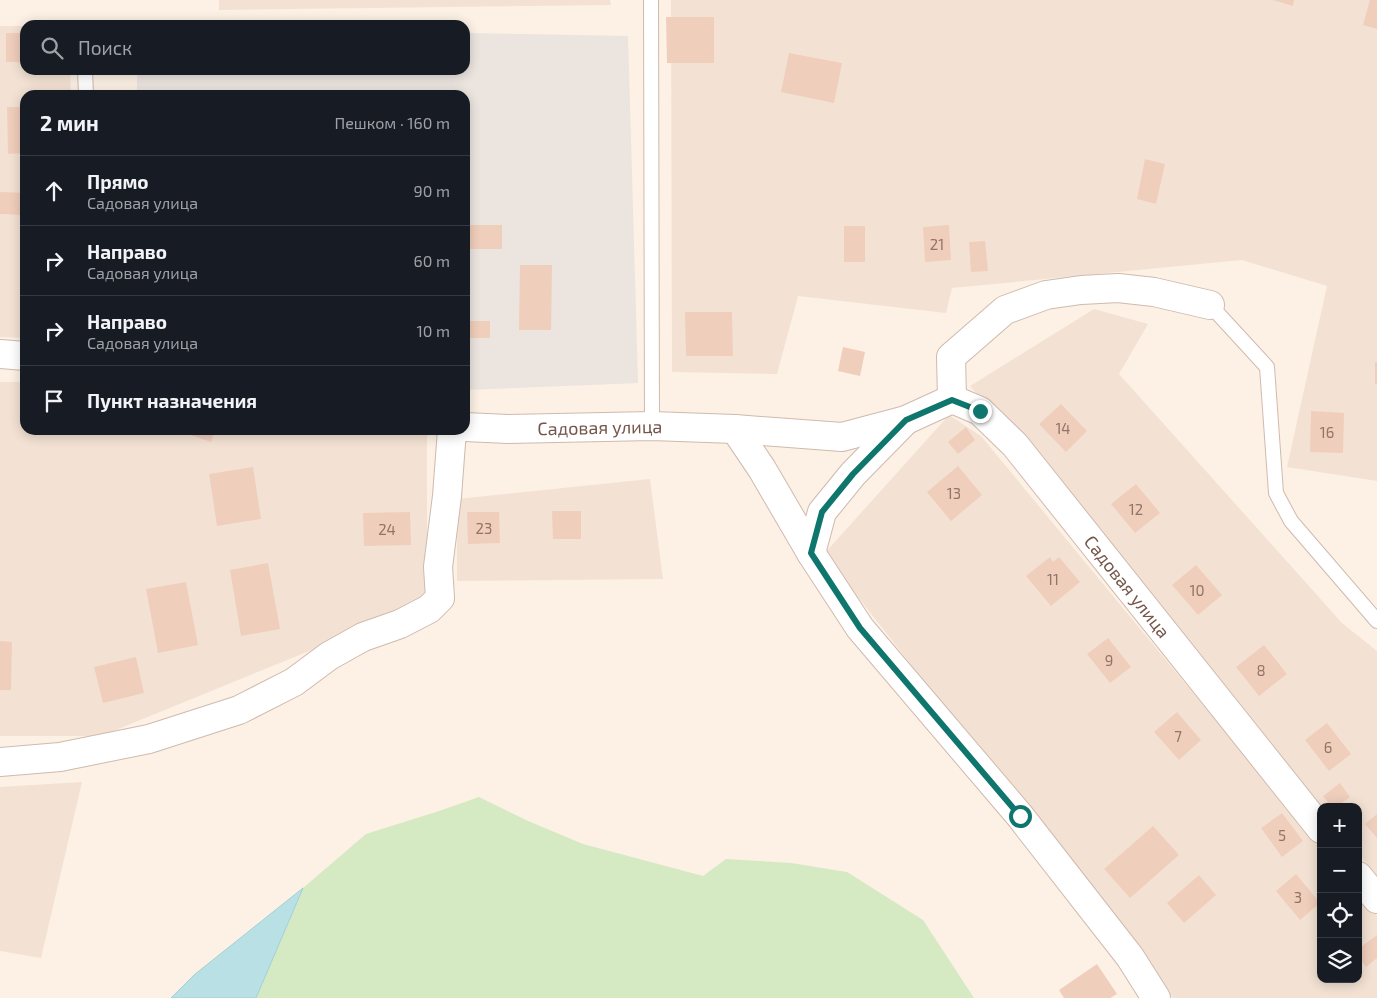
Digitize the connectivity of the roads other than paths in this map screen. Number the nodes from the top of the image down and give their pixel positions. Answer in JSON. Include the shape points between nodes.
{"nodes":[{"id":1,"x":651,"y":0,"type":"edge"},
{"id":2,"x":85,"y":75,"type":"edge"},
{"id":3,"x":86,"y":90,"type":"edge"},
{"id":4,"x":1210,"y":305,"type":"joint"},
{"id":5,"x":0,"y":354,"type":"edge"},
{"id":6,"x":20,"y":356,"type":"edge"},
{"id":7,"x":952,"y":400,"type":"junction"},
{"id":8,"x":906,"y":420,"type":"junction"},
{"id":9,"x":652,"y":426,"type":"junction"},
{"id":10,"x":470,"y":427,"type":"edge"},
{"id":11,"x":736,"y":429,"type":"junction"},
{"id":12,"x":452,"y":435,"type":"edge"},
{"id":13,"x":811,"y":553,"type":"junction"},
{"id":14,"x":1377,"y":621,"type":"edge"},
{"id":15,"x":0,"y":762,"type":"edge"},
{"id":16,"x":1317,"y":824,"type":"edge"},
{"id":17,"x":1362,"y":881,"type":"edge"},
{"id":18,"x":1377,"y":899,"type":"edge"},
{"id":19,"x":1156,"y":998,"type":"edge"}],
"edges":[{"from":1,"to":9,"type":"lane"},
{"from":2,"to":3,"type":"lane"},
{"from":4,"to":7,"type":"street","via":[[1154,292],[1118,288],[1046,295],[1005,310],[950,356]]},
{"from":4,"to":14,"type":"lane","via":[[1267,367],[1276,493],[1291,521]]},
{"from":5,"to":6,"type":"street"},
{"from":7,"to":8,"type":"street","name":"Садовая улица"},
{"from":7,"to":16,"type":"street","name":"Садовая улица","via":[[980,411],[1016,445]]},
{"from":8,"to":11,"type":"street","name":"Садовая улица","via":[[842,437]]},
{"from":8,"to":13,"type":"street","name":"Садовая улица","via":[[853,474],[822,512]]},
{"from":9,"to":10,"type":"street","name":"Садовая улица"},
{"from":9,"to":11,"type":"street","name":"Садовая улица"},
{"from":11,"to":13,"type":"street"},
{"from":12,"to":15,"type":"street","via":[[438,567],[440,598],[430,609],[329,656],[294,682],[240,710],[149,739],[60,757]]},
{"from":13,"to":19,"type":"street","via":[[860,628],[1020,816],[1130,957]]},
{"from":17,"to":18,"type":"street"}]}
